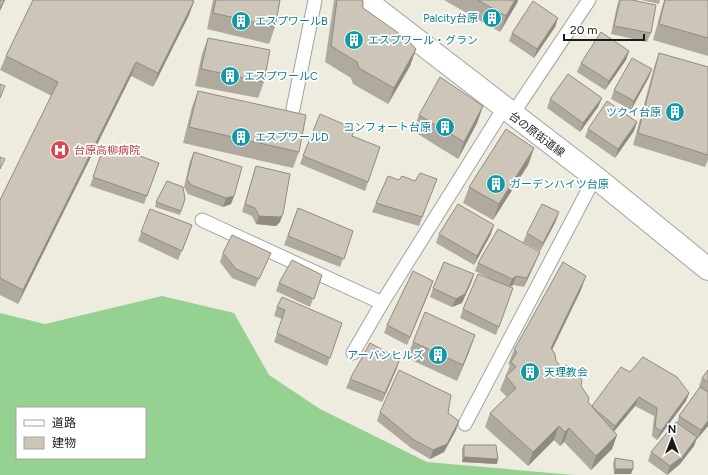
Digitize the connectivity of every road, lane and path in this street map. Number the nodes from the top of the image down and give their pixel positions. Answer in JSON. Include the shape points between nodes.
{"nodes":[{"id":1,"x":315,"y":0,"type":"edge"},
{"id":2,"x":365,"y":0,"type":"edge"},
{"id":3,"x":589,"y":0,"type":"edge"},
{"id":4,"x":293,"y":109,"type":"dead end"},
{"id":5,"x":508,"y":112,"type":"junction"},
{"id":6,"x":595,"y":177,"type":"junction"},
{"id":7,"x":202,"y":220,"type":"dead end"},
{"id":8,"x":708,"y":269,"type":"edge"},
{"id":9,"x":382,"y":303,"type":"junction"},
{"id":10,"x":353,"y":353,"type":"dead end"},
{"id":11,"x":465,"y":424,"type":"dead end"}],
"edges":[{"from":1,"to":4,"type":"lane"},
{"from":2,"to":5,"type":"street","name":"台の原街道線"},
{"from":3,"to":5,"type":"lane"},
{"from":5,"to":6,"type":"street","name":"台の原街道線"},
{"from":5,"to":9,"type":"lane"},
{"from":6,"to":8,"type":"street","name":"台の原街道線"},
{"from":6,"to":11,"type":"lane"},
{"from":7,"to":9,"type":"lane"},
{"from":9,"to":10,"type":"lane"}]}
